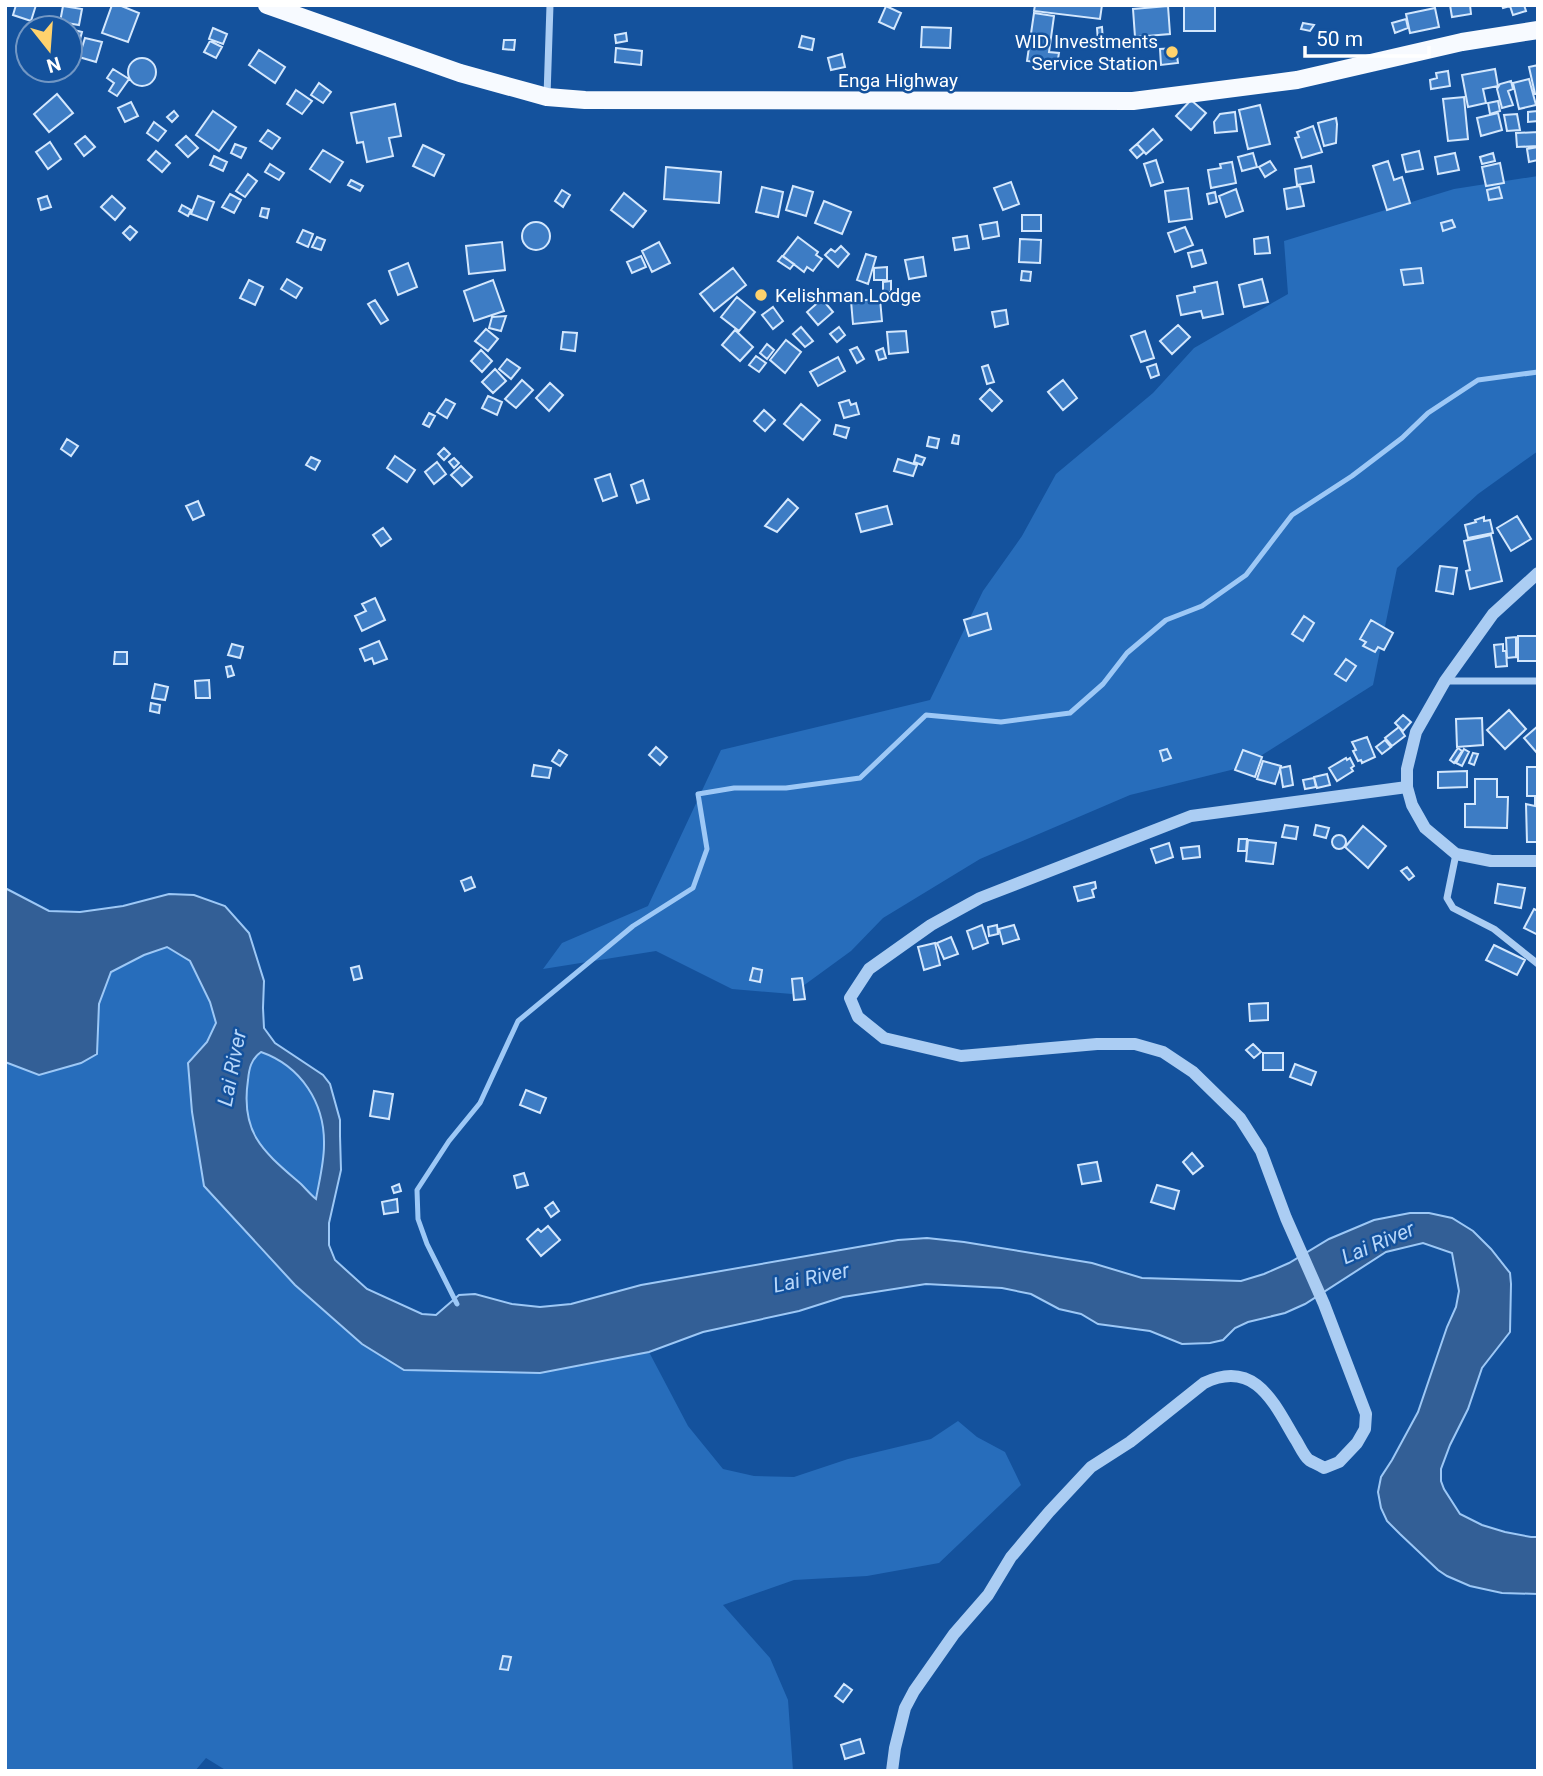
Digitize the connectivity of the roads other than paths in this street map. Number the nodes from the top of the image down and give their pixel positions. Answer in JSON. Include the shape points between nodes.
{"nodes":[{"id":1,"x":267,"y":5,"type":"edge"},
{"id":2,"x":550,"y":5,"type":"edge"},
{"id":3,"x":1538,"y":30,"type":"edge"},
{"id":4,"x":547,"y":97,"type":"junction"},
{"id":5,"x":1538,"y":573,"type":"edge"},
{"id":6,"x":1445,"y":681,"type":"junction"},
{"id":7,"x":1538,"y":681,"type":"edge"},
{"id":8,"x":1407,"y":787,"type":"junction"},
{"id":9,"x":1456,"y":854,"type":"junction"},
{"id":10,"x":1538,"y":860,"type":"edge"},
{"id":11,"x":1538,"y":964,"type":"edge"},
{"id":12,"x":892,"y":1771,"type":"edge"}],
"edges":[{"from":1,"to":4,"type":"main road","name":"Enga Highway","via":[[460,73]]},
{"from":2,"to":4,"type":"street"},
{"from":3,"to":4,"type":"main road","name":"Enga Highway","via":[[1462,42],[1297,80],[1133,101]]},
{"from":5,"to":6,"type":"street","via":[[1493,614]]},
{"from":6,"to":7,"type":"street"},
{"from":6,"to":8,"type":"street","via":[[1416,732]]},
{"from":8,"to":9,"type":"street","via":[[1425,828]]},
{"from":8,"to":12,"type":"street","via":[[1191,816],[980,898],[931,925],[869,969],[850,998],[858,1017],[884,1038],[961,1056],[1135,1044],[1163,1052],[1193,1072],[1240,1118],[1261,1151],[1366,1414],[1357,1443],[1339,1462],[1324,1468],[1308,1459],[1273,1402],[1252,1380],[1216,1377],[1091,1467],[1011,1557],[988,1595],[914,1691],[905,1709]]},
{"from":9,"to":10,"type":"street","via":[[1491,861]]},
{"from":9,"to":11,"type":"street","via":[[1447,898],[1453,908],[1494,929]]}]}
